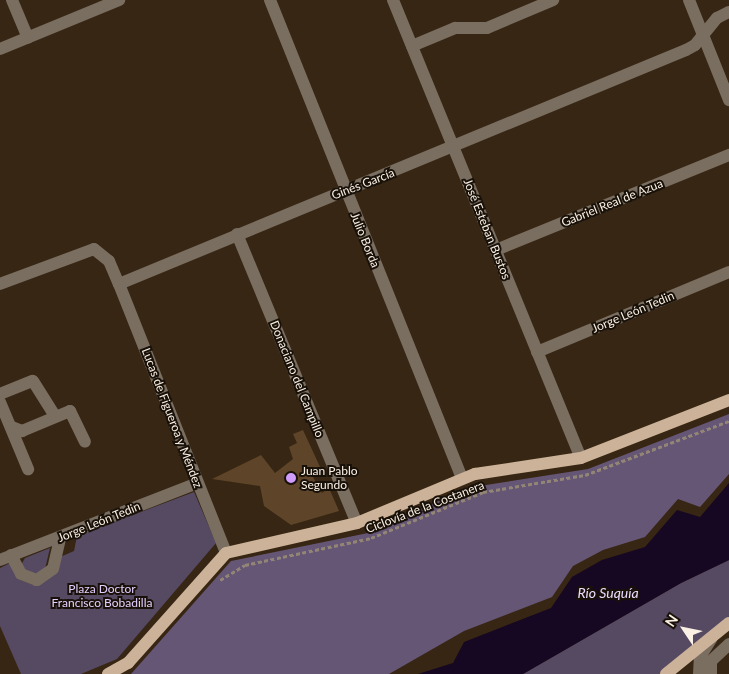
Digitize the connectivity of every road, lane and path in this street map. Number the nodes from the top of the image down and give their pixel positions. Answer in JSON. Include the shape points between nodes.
{"nodes":[{"id":1,"x":12,"y":0,"type":"edge"},
{"id":2,"x":118,"y":0,"type":"edge"},
{"id":3,"x":270,"y":0,"type":"edge"},
{"id":4,"x":393,"y":0,"type":"edge"},
{"id":5,"x":689,"y":0,"type":"edge"},
{"id":6,"x":549,"y":1,"type":"edge"},
{"id":7,"x":729,"y":12,"type":"edge"},
{"id":8,"x":703,"y":33,"type":"junction"},
{"id":9,"x":28,"y":38,"type":"junction"},
{"id":10,"x":412,"y":46,"type":"junction"},
{"id":11,"x":0,"y":49,"type":"edge"},
{"id":12,"x":729,"y":100,"type":"edge"},
{"id":13,"x":455,"y":149,"type":"junction"},
{"id":14,"x":729,"y":155,"type":"edge"},
{"id":15,"x":345,"y":190,"type":"junction"},
{"id":16,"x":237,"y":234,"type":"junction"},
{"id":17,"x":496,"y":250,"type":"junction"},
{"id":18,"x":729,"y":272,"type":"edge"},
{"id":19,"x":0,"y":284,"type":"edge"},
{"id":20,"x":119,"y":284,"type":"junction"},
{"id":21,"x":537,"y":352,"type":"junction"},
{"id":22,"x":0,"y":394,"type":"edge"},
{"id":23,"x":729,"y":400,"type":"edge"},
{"id":24,"x":0,"y":402,"type":"edge"},
{"id":25,"x":55,"y":416,"type":"junction"},
{"id":26,"x":729,"y":422,"type":"edge"},
{"id":27,"x":12,"y":426,"type":"junction"},
{"id":28,"x":85,"y":442,"type":"dead end"},
{"id":29,"x":581,"y":458,"type":"junction"},
{"id":30,"x":28,"y":469,"type":"dead end"},
{"id":31,"x":462,"y":478,"type":"junction"},
{"id":32,"x":197,"y":483,"type":"junction"},
{"id":33,"x":357,"y":523,"type":"junction"},
{"id":34,"x":60,"y":538,"type":"junction"},
{"id":35,"x":226,"y":553,"type":"junction"},
{"id":36,"x":6,"y":557,"type":"edge"},
{"id":37,"x":213,"y":587,"type":"dead end"},
{"id":38,"x":729,"y":623,"type":"edge"},
{"id":39,"x":713,"y":636,"type":"junction"},
{"id":40,"x":729,"y":644,"type":"edge"},
{"id":41,"x":108,"y":674,"type":"edge"},
{"id":42,"x":666,"y":674,"type":"edge"},
{"id":43,"x":699,"y":674,"type":"edge"},
{"id":44,"x":710,"y":674,"type":"edge"}],
"edges":[{"from":1,"to":9,"type":"street"},
{"from":2,"to":9,"type":"street"},
{"from":3,"to":15,"type":"street","name":"Julio Borda"},
{"from":4,"to":10,"type":"street","name":"José Esteban Bustos"},
{"from":5,"to":8,"type":"street"},
{"from":6,"to":10,"type":"street","via":[[487,28],[454,28]]},
{"from":7,"to":8,"type":"street","name":"Ginés García"},
{"from":8,"to":12,"type":"street"},
{"from":8,"to":13,"type":"street","name":"Ginés García","via":[[686,50]]},
{"from":9,"to":11,"type":"street"},
{"from":10,"to":13,"type":"street","name":"José Esteban Bustos"},
{"from":13,"to":15,"type":"street","name":"Ginés García"},
{"from":13,"to":17,"type":"street","name":"José Esteban Bustos"},
{"from":14,"to":17,"type":"street","name":"Gabriel Real de Azua"},
{"from":15,"to":16,"type":"street","name":"Ginés García"},
{"from":15,"to":31,"type":"street","name":"Julio Borda"},
{"from":16,"to":20,"type":"street","name":"Ginés García"},
{"from":16,"to":33,"type":"street","name":"Donaciano del Campillo"},
{"from":17,"to":21,"type":"street","name":"José Esteban Bustos"},
{"from":18,"to":21,"type":"street","name":"Jorge León Tedin"},
{"from":19,"to":20,"type":"street","via":[[94,249],[109,260]]},
{"from":20,"to":32,"type":"street","name":"Lucas de Figueroa y Méndez"},
{"from":21,"to":29,"type":"street","name":"José Esteban Bustos"},
{"from":22,"to":25,"type":"street","via":[[33,381]]},
{"from":23,"to":29,"type":"main road"},
{"from":24,"to":27,"type":"street"},
{"from":25,"to":27,"type":"street","via":[[22,431]]},
{"from":25,"to":28,"type":"street","via":[[70,411]]},
{"from":26,"to":37,"type":"path","name":"Ciclovía de la Costanera","via":[[585,475],[484,492],[371,538],[245,565],[233,569]]},
{"from":27,"to":30,"type":"street"},
{"from":29,"to":31,"type":"main road"},
{"from":31,"to":33,"type":"main road"},
{"from":32,"to":34,"type":"street","name":"Jorge León Tedin"},
{"from":32,"to":35,"type":"street","name":"Lucas de Figueroa y Méndez"},
{"from":33,"to":35,"type":"main road"},
{"from":34,"to":36,"type":"street","name":"Jorge León Tedin"},
{"from":34,"to":36,"type":"street","via":[[53,569],[38,580],[21,574]]},
{"from":35,"to":41,"type":"main road","via":[[128,663]]},
{"from":38,"to":39,"type":"main road"},
{"from":39,"to":42,"type":"main road"},
{"from":39,"to":43,"type":"street","via":[[700,658]]},
{"from":40,"to":44,"type":"street","via":[[711,661]]}]}
